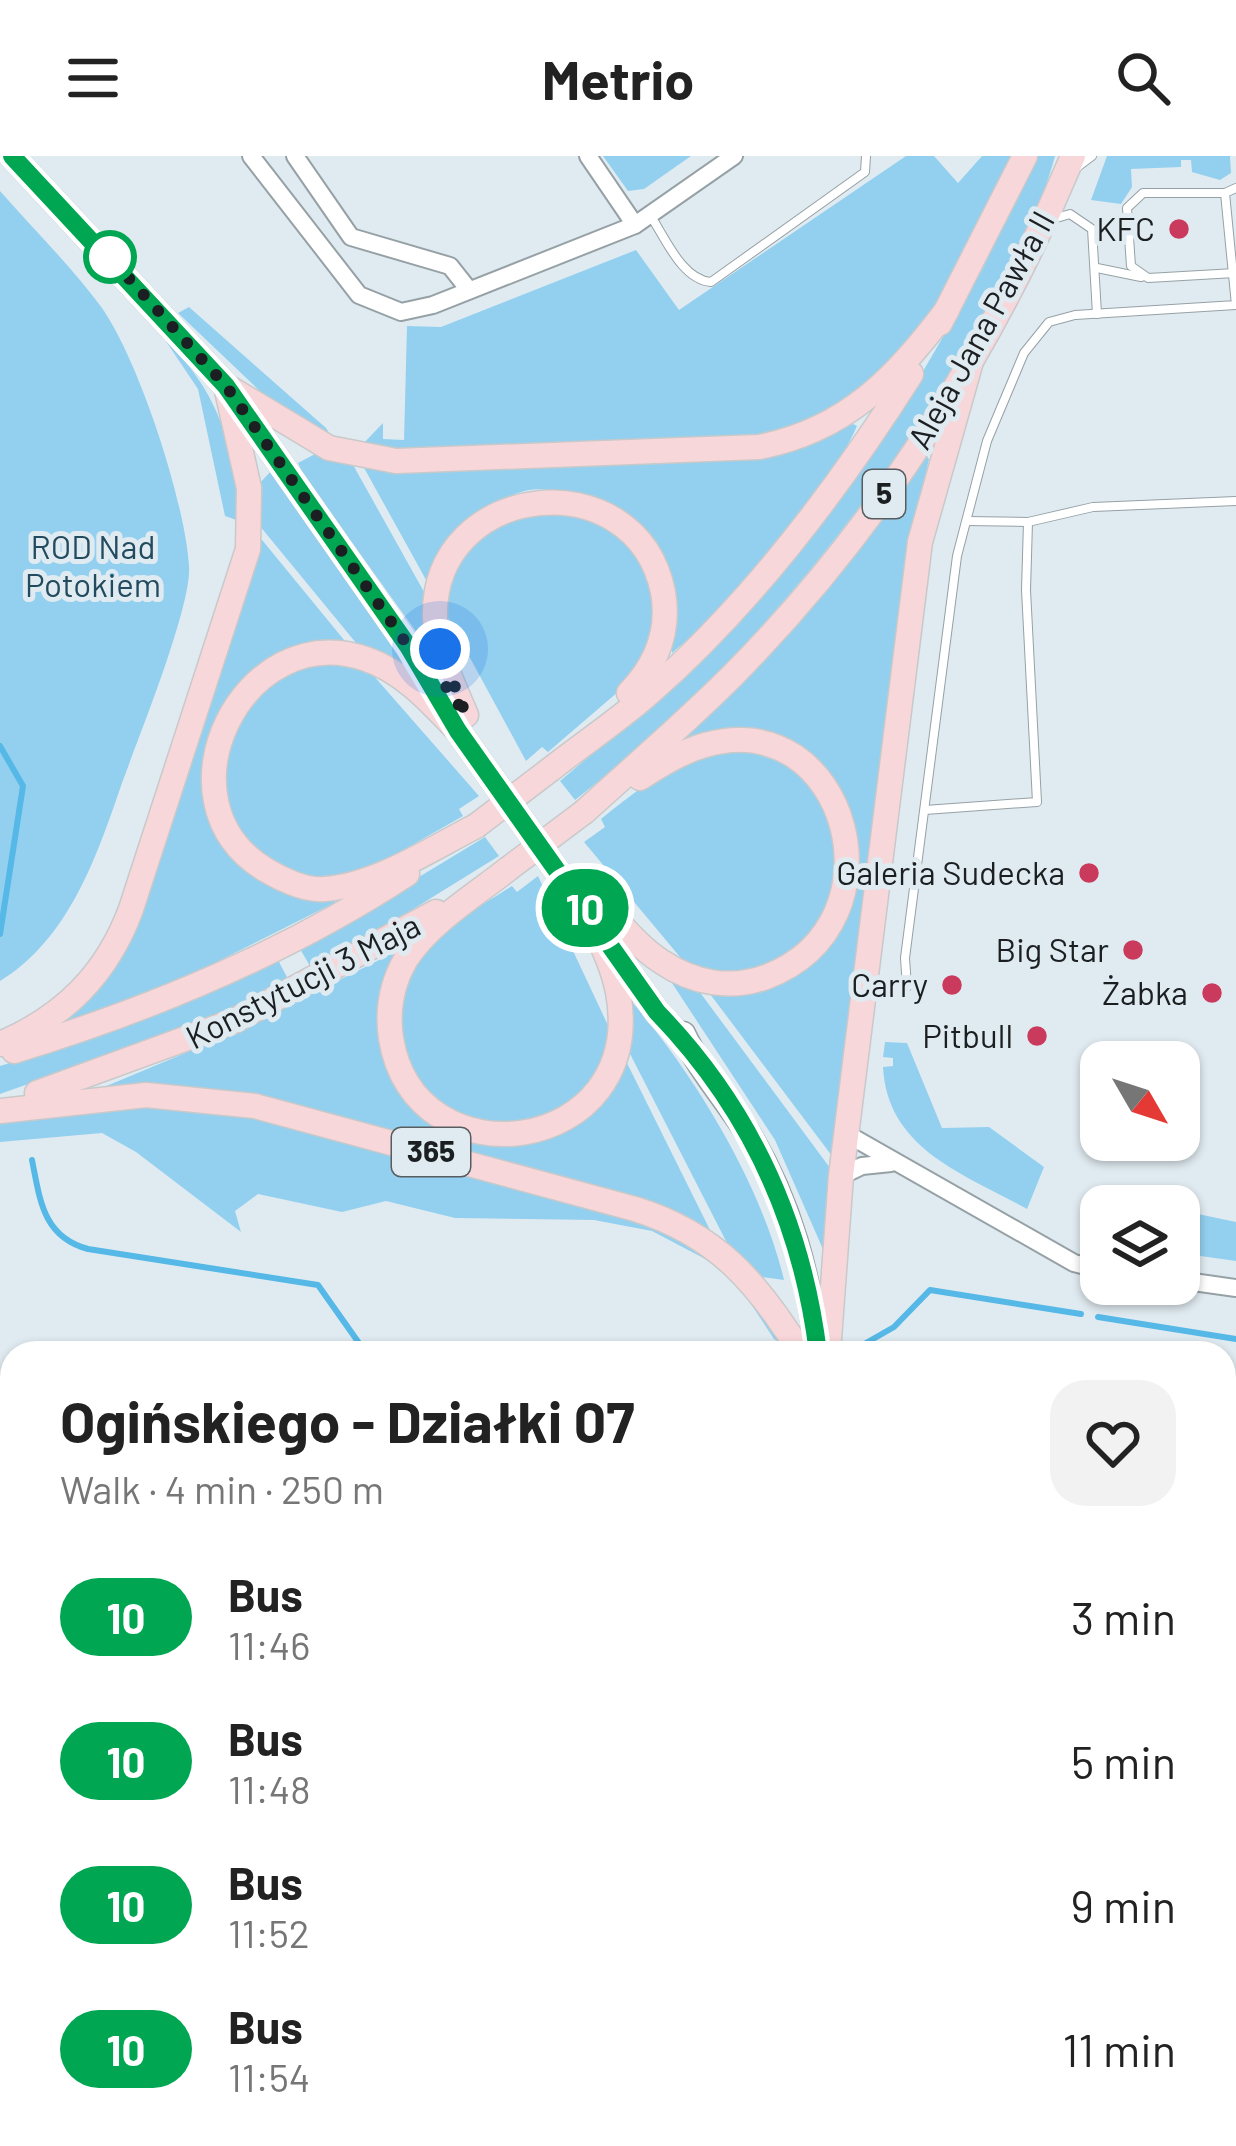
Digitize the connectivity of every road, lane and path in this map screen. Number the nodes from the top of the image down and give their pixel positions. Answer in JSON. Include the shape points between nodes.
{"nodes":[{"id":1,"x":12,"y":156,"type":"edge"},
{"id":2,"x":251,"y":156,"type":"edge"},
{"id":3,"x":295,"y":156,"type":"edge"},
{"id":4,"x":588,"y":156,"type":"edge"},
{"id":5,"x":734,"y":156,"type":"edge"},
{"id":6,"x":866,"y":156,"type":"edge"},
{"id":7,"x":1024,"y":156,"type":"edge"},
{"id":8,"x":1092,"y":156,"type":"edge"},
{"id":9,"x":1069,"y":166,"type":"edge"},
{"id":10,"x":1236,"y":188,"type":"edge"},
{"id":11,"x":1225,"y":193,"type":"junction"},
{"id":12,"x":642,"y":220,"type":"junction"},
{"id":13,"x":1043,"y":223,"type":"junction"},
{"id":14,"x":1096,"y":268,"type":"junction"},
{"id":15,"x":1235,"y":273,"type":"edge"},
{"id":16,"x":1148,"y":278,"type":"junction"},
{"id":17,"x":469,"y":290,"type":"junction"},
{"id":18,"x":1236,"y":305,"type":"edge"},
{"id":19,"x":947,"y":310,"type":"junction"},
{"id":20,"x":1097,"y":314,"type":"junction"},
{"id":21,"x":970,"y":365,"type":"junction"},
{"id":22,"x":226,"y":386,"type":"junction"},
{"id":23,"x":1236,"y":501,"type":"edge"},
{"id":24,"x":967,"y":521,"type":"junction"},
{"id":25,"x":1028,"y":522,"type":"junction"},
{"id":26,"x":462,"y":723,"type":"junction"},
{"id":27,"x":551,"y":769,"type":"junction"},
{"id":28,"x":925,"y":810,"type":"junction"},
{"id":29,"x":584,"y":812,"type":"junction"},
{"id":30,"x":476,"y":826,"type":"junction"},
{"id":31,"x":508,"y":868,"type":"junction"},
{"id":32,"x":591,"y":903,"type":"junction"},
{"id":33,"x":908,"y":987,"type":"dead end"},
{"id":34,"x":0,"y":1044,"type":"edge"},
{"id":35,"x":0,"y":1055,"type":"edge"},
{"id":36,"x":0,"y":1107,"type":"edge"},
{"id":37,"x":847,"y":1134,"type":"junction"},
{"id":38,"x":892,"y":1163,"type":"junction"},
{"id":39,"x":841,"y":1176,"type":"junction"},
{"id":40,"x":1080,"y":1265,"type":"edge"},
{"id":41,"x":1200,"y":1283,"type":"edge"},
{"id":42,"x":1236,"y":1288,"type":"edge"},
{"id":43,"x":792,"y":1341,"type":"edge"},
{"id":44,"x":816,"y":1341,"type":"edge"},
{"id":45,"x":829,"y":1341,"type":"edge"}],
"edges":[{"from":1,"to":22,"type":"main road"},
{"from":2,"to":17,"type":"street","via":[[373,304],[417,310]]},
{"from":3,"to":17,"type":"street","via":[[351,237],[450,266]]},
{"from":4,"to":12,"type":"street"},
{"from":5,"to":12,"type":"street"},
{"from":6,"to":12,"type":"lane","via":[[865,172],[711,282],[698,281]]},
{"from":7,"to":19,"type":"main road","name":"Aleja Jana Pawła II","number":"5"},
{"from":8,"to":9,"type":"lane"},
{"from":9,"to":13,"type":"main road","name":"Aleja Jana Pawła II","number":"5"},
{"from":10,"to":11,"type":"lane"},
{"from":11,"to":15,"type":"lane"},
{"from":11,"to":16,"type":"lane","via":[[1143,193],[1127,208],[1131,266]]},
{"from":12,"to":17,"type":"street"},
{"from":13,"to":14,"type":"lane","via":[[1070,214],[1085,221],[1096,240]]},
{"from":13,"to":21,"type":"main road","name":"Aleja Jana Pawła II","number":"5"},
{"from":14,"to":16,"type":"lane"},
{"from":14,"to":20,"type":"lane"},
{"from":15,"to":16,"type":"lane"},
{"from":15,"to":18,"type":"lane"},
{"from":18,"to":20,"type":"lane"},
{"from":19,"to":22,"type":"main road","via":[[898,374],[863,404],[812,434],[760,447],[396,461],[329,448]]},
{"from":19,"to":27,"type":"main road","name":"Aleja Jana Pawła II","number":"5","via":[[892,404],[767,568],[647,695]]},
{"from":20,"to":24,"type":"lane","via":[[1049,322],[1024,353],[991,429]]},
{"from":21,"to":29,"type":"main road","name":"Aleja Jana Pawła II","number":"5","via":[[803,599],[707,701]]},
{"from":21,"to":37,"type":"main road","via":[[920,542]]},
{"from":22,"to":26,"type":"main road","via":[[408,646],[431,665]]},
{"from":22,"to":34,"type":"main road","via":[[249,488],[248,549],[131,909],[83,991]]},
{"from":23,"to":25,"type":"lane","via":[[1093,508]]},
{"from":24,"to":25,"type":"lane"},
{"from":24,"to":28,"type":"lane","via":[[950,596]]},
{"from":25,"to":28,"type":"lane","via":[[1037,802]]},
{"from":26,"to":27,"type":"main road","via":[[435,620],[456,548],[484,520],[529,501],[559,499],[605,513],[636,537],[654,566],[664,627],[638,684]]},
{"from":26,"to":30,"type":"main road","via":[[384,667],[344,654],[313,655],[268,671],[240,699],[213,752],[214,791],[244,854],[280,878],[319,889],[388,870]]},
{"from":26,"to":32,"type":"main road"},
{"from":27,"to":30,"type":"main road","name":"Konstytucji 3 Maja","number":"5","bridge":true},
{"from":28,"to":33,"type":"lane","via":[[904,958]]},
{"from":29,"to":31,"type":"main road","name":"Konstytucji 3 Maja","number":"5","bridge":true},
{"from":29,"to":32,"type":"main road","via":[[700,746],[742,742],[781,752],[812,772],[836,805],[848,843],[843,898],[830,926],[790,965],[757,980],[715,983],[676,970]]},
{"from":30,"to":35,"type":"main road","name":"Konstytucji 3 Maja","number":"5","via":[[252,961]]},
{"from":31,"to":32,"type":"main road","via":[[419,942],[391,999],[390,1033],[404,1076],[449,1120],[523,1136],[571,1117],[599,1091],[617,1052],[621,1017]]},
{"from":31,"to":36,"type":"main road","name":"Konstytucji 3 Maja","number":"5","via":[[234,1021]]},
{"from":32,"to":44,"type":"main road","via":[[669,1004],[747,1131],[785,1205]]},
{"from":36,"to":43,"type":"main road","number":"365","via":[[146,1095],[255,1106],[635,1209],[688,1229],[736,1262]]},
{"from":37,"to":38,"type":"street"},
{"from":37,"to":39,"type":"main road"},
{"from":38,"to":39,"type":"street"},
{"from":38,"to":40,"type":"street"},
{"from":39,"to":45,"type":"main road"},
{"from":41,"to":42,"type":"street"}]}
